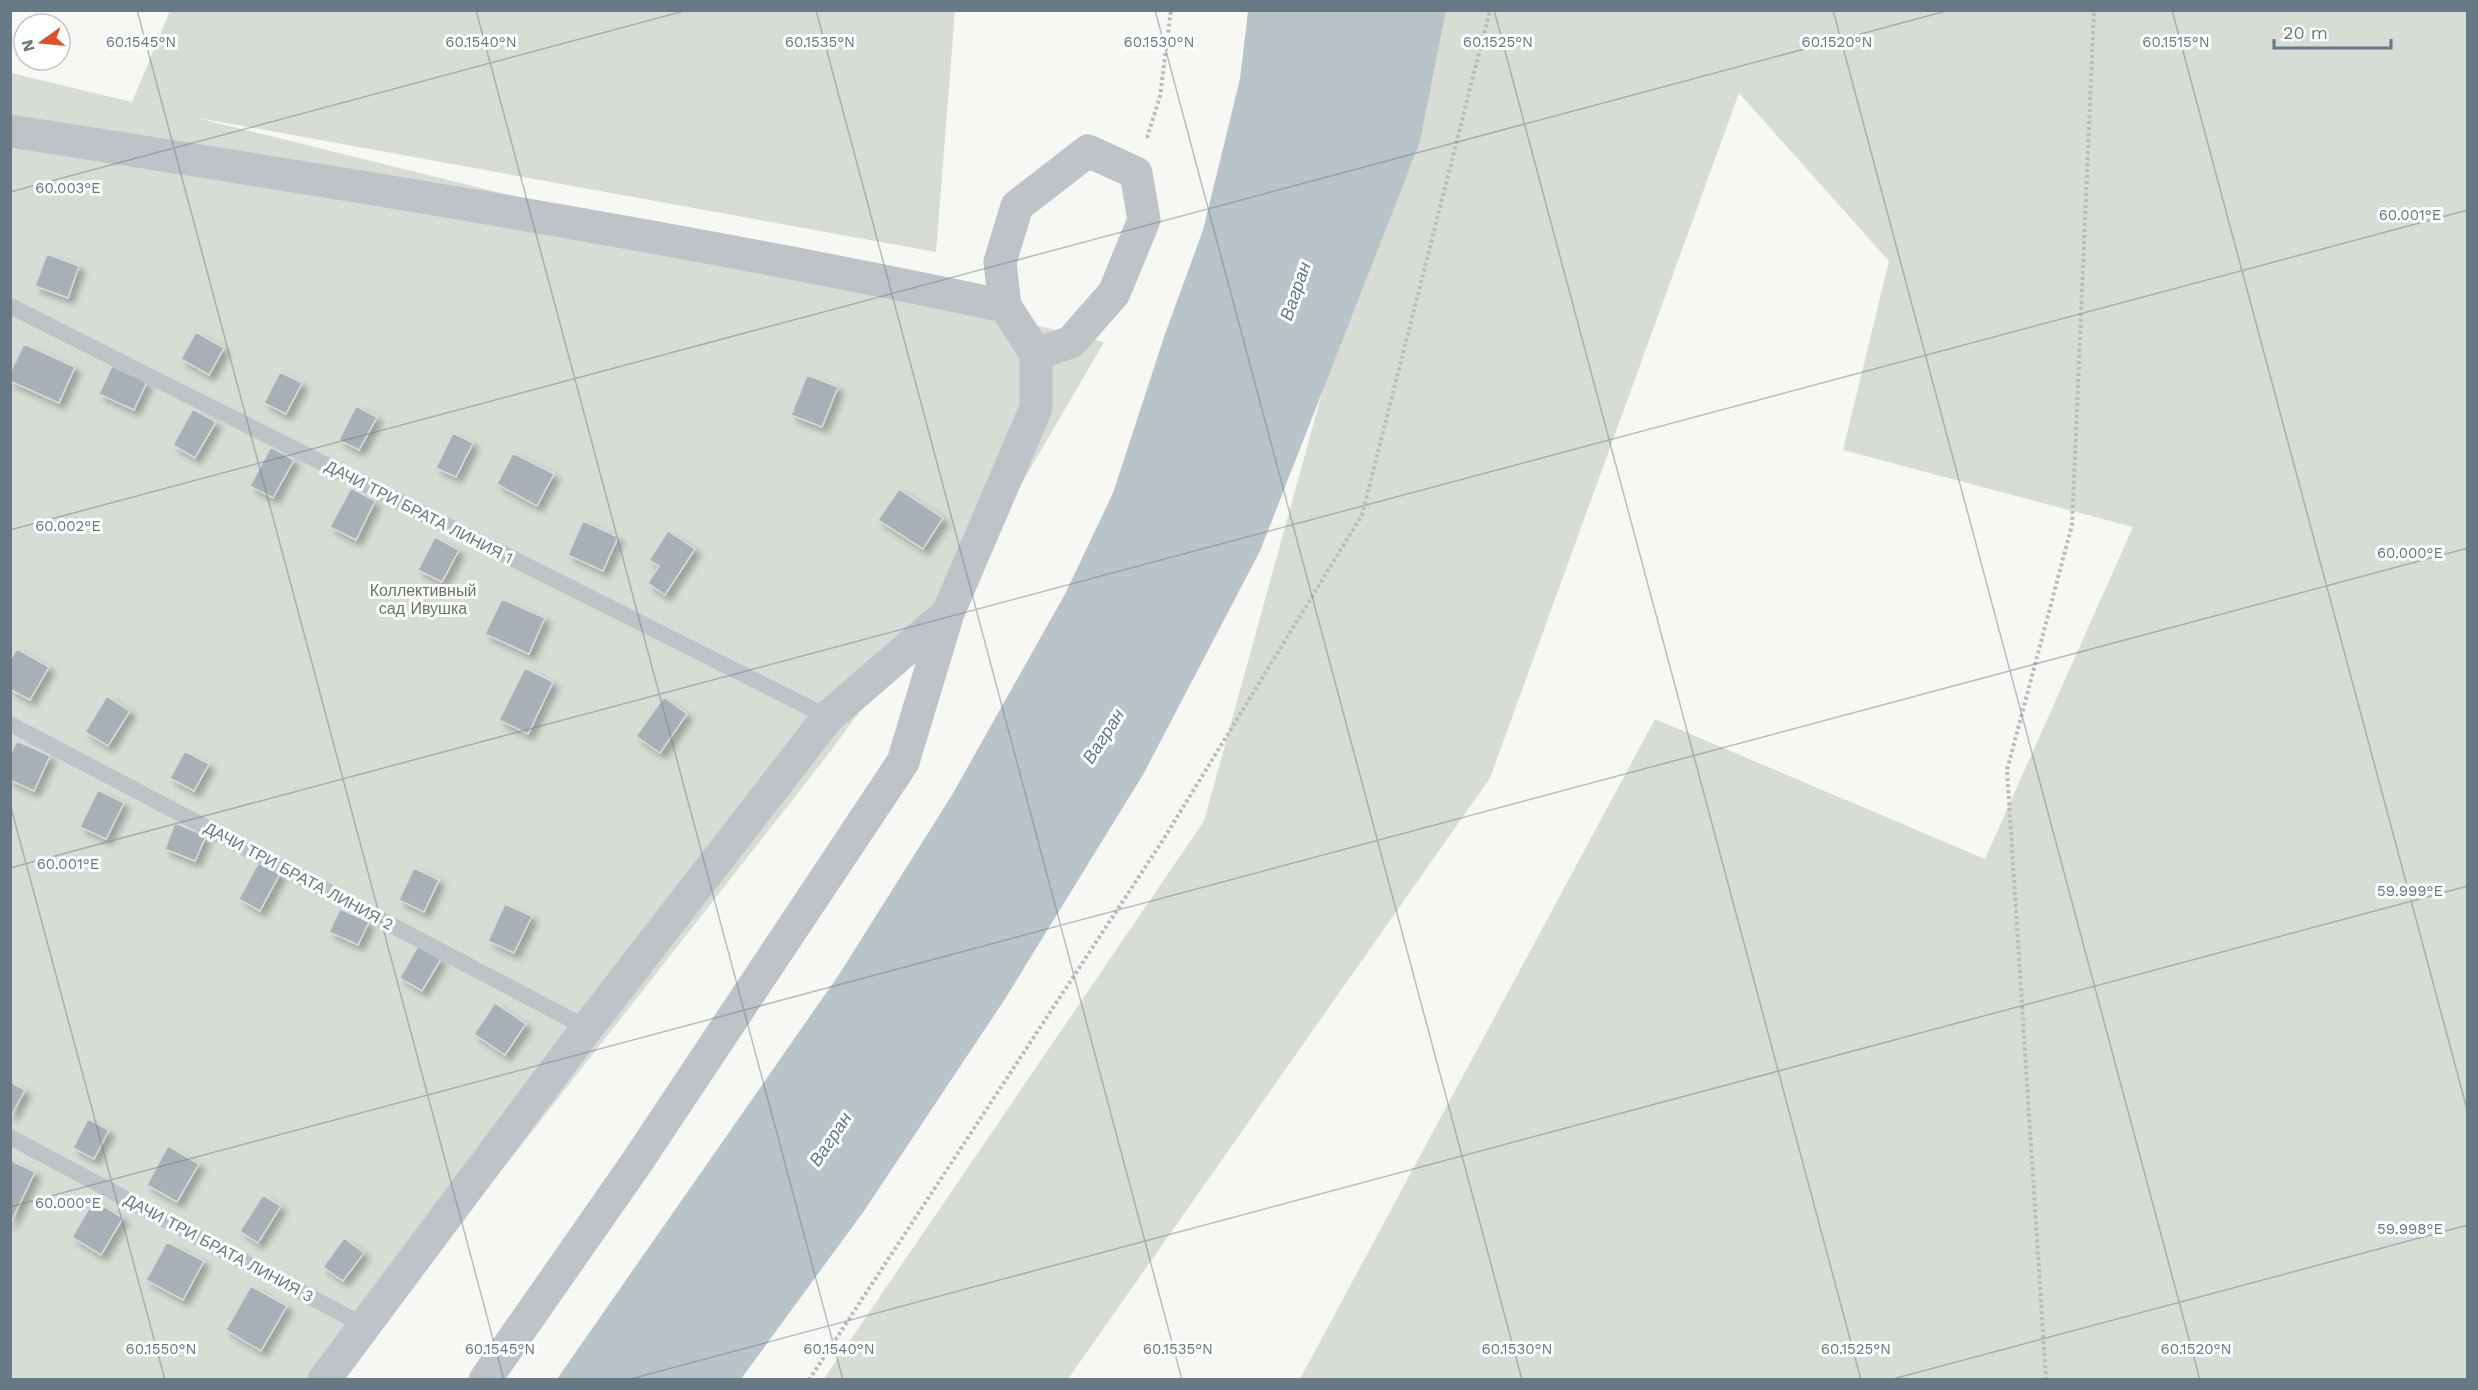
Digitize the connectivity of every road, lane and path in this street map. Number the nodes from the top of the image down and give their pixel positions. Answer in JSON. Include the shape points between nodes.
{"nodes":[{"id":1,"x":1171,"y":10,"type":"edge"},
{"id":2,"x":1490,"y":10,"type":"edge"},
{"id":3,"x":2094,"y":10,"type":"edge"},
{"id":4,"x":10,"y":131,"type":"edge"},
{"id":5,"x":1136,"y":173,"type":"junction"},
{"id":6,"x":10,"y":306,"type":"edge"},
{"id":7,"x":1005,"y":306,"type":"junction"},
{"id":8,"x":1036,"y":354,"type":"junction"},
{"id":9,"x":948,"y":613,"type":"junction"},
{"id":10,"x":828,"y":717,"type":"junction"},
{"id":11,"x":10,"y":724,"type":"edge"},
{"id":12,"x":587,"y":1028,"type":"junction"},
{"id":13,"x":10,"y":1137,"type":"edge"},
{"id":14,"x":365,"y":1326,"type":"junction"},
{"id":15,"x":324,"y":1380,"type":"edge"},
{"id":16,"x":484,"y":1380,"type":"edge"},
{"id":17,"x":809,"y":1380,"type":"edge"},
{"id":18,"x":2046,"y":1380,"type":"edge"}],
"edges":[{"from":1,"to":5,"type":"path","via":[[1160,96]]},
{"from":2,"to":17,"type":"path","via":[[1362,515],[1163,840]]},
{"from":3,"to":18,"type":"path","via":[[2072,525],[2007,770]]},
{"from":4,"to":7,"type":"street","via":[[394,191]]},
{"from":5,"to":7,"type":"street","via":[[1088,151],[1017,206],[1000,262]]},
{"from":5,"to":8,"type":"street","via":[[1144,220],[1114,293],[1071,342]]},
{"from":6,"to":10,"type":"lane","name":"ДАЧИ ТРИ БРАТА ЛИНИЯ 1"},
{"from":7,"to":8,"type":"street"},
{"from":8,"to":9,"type":"street","via":[[1036,408]]},
{"from":9,"to":10,"type":"street"},
{"from":9,"to":16,"type":"street","via":[[903,762],[637,1161]]},
{"from":10,"to":12,"type":"street"},
{"from":11,"to":12,"type":"lane","name":"ДАЧИ ТРИ БРАТА ЛИНИЯ 2"},
{"from":12,"to":14,"type":"street"},
{"from":13,"to":14,"type":"lane","name":"ДАЧИ ТРИ БРАТА ЛИНИЯ 3"},
{"from":14,"to":15,"type":"street"}]}
